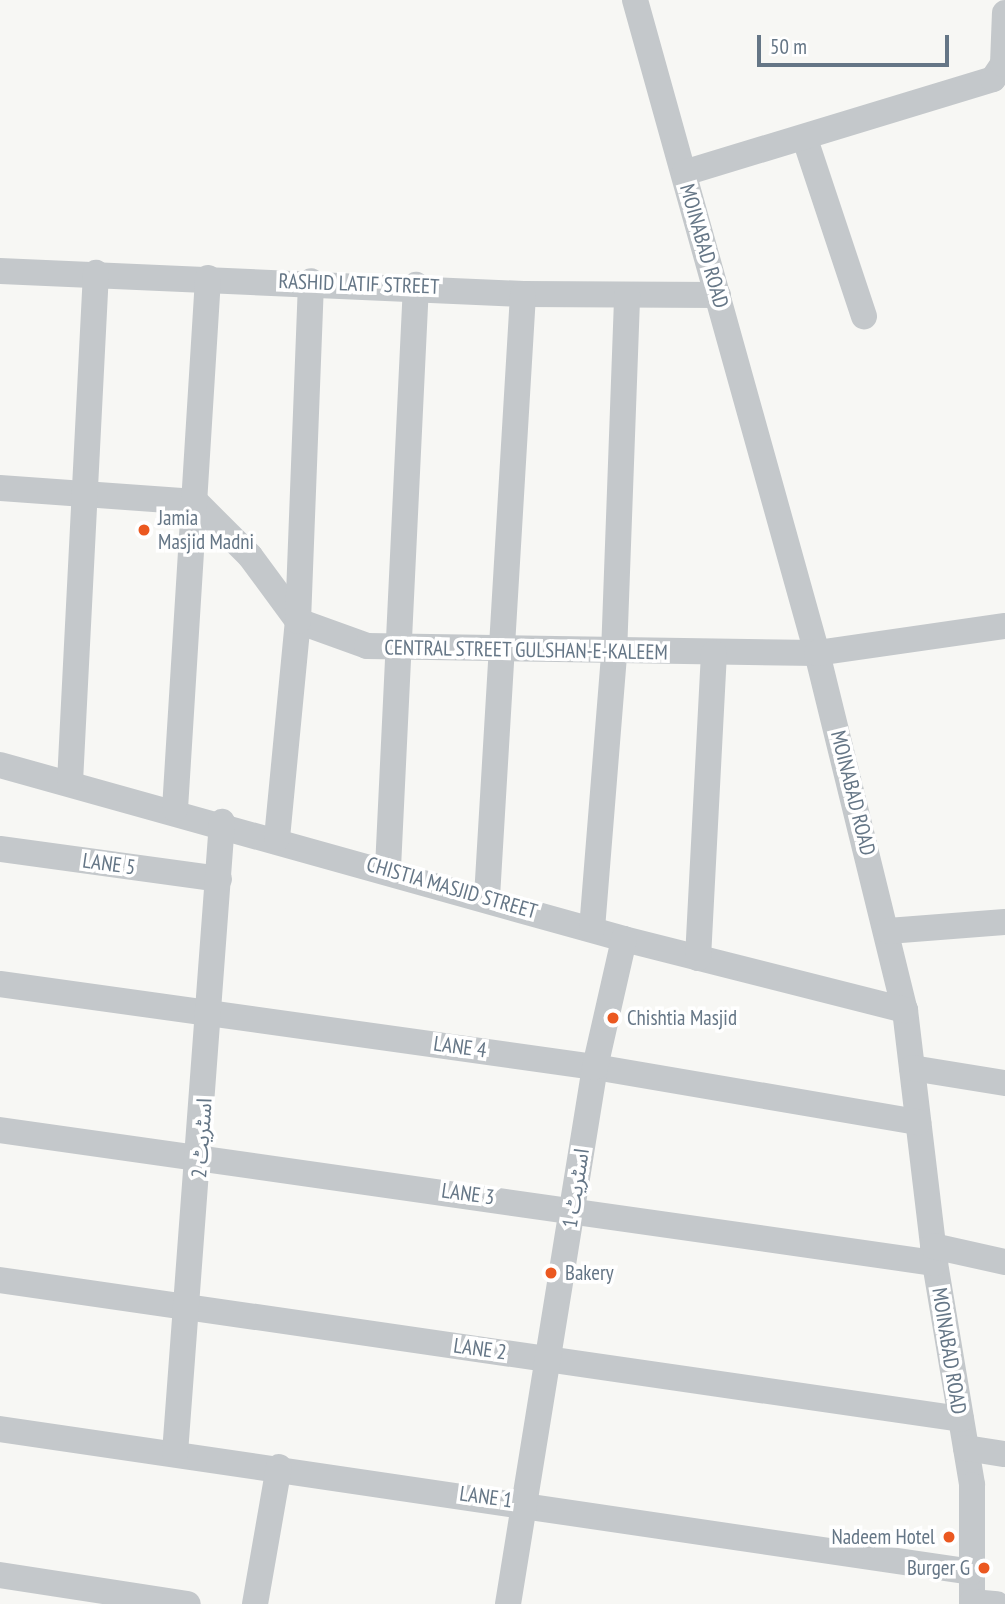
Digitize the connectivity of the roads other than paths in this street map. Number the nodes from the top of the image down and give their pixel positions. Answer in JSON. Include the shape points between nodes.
{"nodes":[{"id":1,"x":635,"y":0,"type":"edge"},
{"id":2,"x":1005,"y":13,"type":"edge"},
{"id":3,"x":804,"y":139,"type":"junction"},
{"id":4,"x":684,"y":173,"type":"junction"},
{"id":5,"x":0,"y":271,"type":"edge"},
{"id":6,"x":96,"y":273,"type":"junction"},
{"id":7,"x":208,"y":278,"type":"junction"},
{"id":8,"x":311,"y":281,"type":"junction"},
{"id":9,"x":416,"y":285,"type":"junction"},
{"id":10,"x":523,"y":294,"type":"junction"},
{"id":11,"x":627,"y":295,"type":"junction"},
{"id":12,"x":718,"y":295,"type":"junction"},
{"id":13,"x":864,"y":316,"type":"dead end"},
{"id":14,"x":0,"y":488,"type":"edge"},
{"id":15,"x":90,"y":495,"type":"junction"},
{"id":16,"x":196,"y":502,"type":"junction"},
{"id":17,"x":298,"y":621,"type":"junction"},
{"id":18,"x":1005,"y":626,"type":"edge"},
{"id":19,"x":402,"y":647,"type":"junction"},
{"id":20,"x":505,"y":650,"type":"junction"},
{"id":21,"x":714,"y":653,"type":"junction"},
{"id":22,"x":817,"y":653,"type":"junction"},
{"id":23,"x":614,"y":654,"type":"junction"},
{"id":24,"x":0,"y":765,"type":"edge"},
{"id":25,"x":70,"y":782,"type":"junction"},
{"id":26,"x":175,"y":809,"type":"junction"},
{"id":27,"x":222,"y":822,"type":"junction"},
{"id":28,"x":277,"y":838,"type":"junction"},
{"id":29,"x":0,"y":849,"type":"edge"},
{"id":30,"x":388,"y":868,"type":"junction"},
{"id":31,"x":219,"y":879,"type":"junction"},
{"id":32,"x":487,"y":897,"type":"junction"},
{"id":33,"x":1005,"y":922,"type":"edge"},
{"id":34,"x":592,"y":929,"type":"junction"},
{"id":35,"x":888,"y":931,"type":"junction"},
{"id":36,"x":624,"y":939,"type":"junction"},
{"id":37,"x":698,"y":958,"type":"junction"},
{"id":38,"x":0,"y":984,"type":"edge"},
{"id":39,"x":905,"y":1010,"type":"junction"},
{"id":40,"x":211,"y":1011,"type":"junction"},
{"id":41,"x":596,"y":1067,"type":"junction"},
{"id":42,"x":912,"y":1068,"type":"junction"},
{"id":43,"x":1005,"y":1083,"type":"edge"},
{"id":44,"x":918,"y":1122,"type":"junction"},
{"id":45,"x":0,"y":1130,"type":"edge"},
{"id":46,"x":200,"y":1157,"type":"junction"},
{"id":47,"x":573,"y":1209,"type":"junction"},
{"id":48,"x":934,"y":1255,"type":"junction"},
{"id":49,"x":1005,"y":1262,"type":"edge"},
{"id":50,"x":0,"y":1280,"type":"edge"},
{"id":51,"x":188,"y":1307,"type":"junction"},
{"id":52,"x":548,"y":1359,"type":"junction"},
{"id":53,"x":961,"y":1419,"type":"junction"},
{"id":54,"x":0,"y":1429,"type":"edge"},
{"id":55,"x":966,"y":1448,"type":"junction"},
{"id":56,"x":175,"y":1453,"type":"junction"},
{"id":57,"x":1005,"y":1454,"type":"edge"},
{"id":58,"x":279,"y":1467,"type":"junction"},
{"id":59,"x":524,"y":1502,"type":"junction"},
{"id":60,"x":972,"y":1573,"type":"junction"},
{"id":61,"x":0,"y":1575,"type":"edge"},
{"id":62,"x":181,"y":1603,"type":"edge"},
{"id":63,"x":980,"y":1603,"type":"edge"},
{"id":64,"x":255,"y":1604,"type":"edge"},
{"id":65,"x":508,"y":1604,"type":"edge"}],
"edges":[{"from":1,"to":4,"type":"street","name":"MOINABAD ROAD"},
{"from":2,"to":3,"type":"street","via":[[1003,64],[993,79]]},
{"from":3,"to":4,"type":"street"},
{"from":3,"to":13,"type":"street"},
{"from":4,"to":12,"type":"street","name":"MOINABAD ROAD"},
{"from":5,"to":6,"type":"street","name":"RASHID LATIF STREET"},
{"from":6,"to":7,"type":"street","name":"RASHID LATIF STREET"},
{"from":6,"to":15,"type":"street"},
{"from":7,"to":8,"type":"street","name":"RASHID LATIF STREET"},
{"from":7,"to":16,"type":"street"},
{"from":8,"to":9,"type":"street","name":"RASHID LATIF STREET"},
{"from":8,"to":17,"type":"street"},
{"from":9,"to":10,"type":"street","name":"RASHID LATIF STREET"},
{"from":9,"to":19,"type":"street"},
{"from":10,"to":11,"type":"street","name":"RASHID LATIF STREET"},
{"from":10,"to":20,"type":"street"},
{"from":11,"to":12,"type":"street","name":"RASHID LATIF STREET"},
{"from":11,"to":23,"type":"street"},
{"from":12,"to":22,"type":"street","name":"MOINABAD ROAD"},
{"from":14,"to":15,"type":"street"},
{"from":15,"to":16,"type":"street"},
{"from":15,"to":25,"type":"street"},
{"from":16,"to":17,"type":"street","via":[[250,556]]},
{"from":16,"to":26,"type":"street"},
{"from":17,"to":19,"type":"street","name":"CENTRAL STREET GULSHAN-E-KALEEM","via":[[367,646]]},
{"from":17,"to":28,"type":"street"},
{"from":18,"to":22,"type":"street","name":"CENTRAL STREET GULSHAN-E-KALEEM"},
{"from":19,"to":20,"type":"street","name":"CENTRAL STREET GULSHAN-E-KALEEM"},
{"from":19,"to":30,"type":"street"},
{"from":20,"to":23,"type":"street","name":"CENTRAL STREET GULSHAN-E-KALEEM"},
{"from":20,"to":32,"type":"street"},
{"from":21,"to":22,"type":"street","name":"CENTRAL STREET GULSHAN-E-KALEEM"},
{"from":21,"to":23,"type":"street","name":"CENTRAL STREET GULSHAN-E-KALEEM"},
{"from":21,"to":37,"type":"street"},
{"from":22,"to":35,"type":"street","name":"MOINABAD ROAD"},
{"from":23,"to":34,"type":"street"},
{"from":24,"to":25,"type":"street","name":"CHISTIA MASJID STREET"},
{"from":25,"to":26,"type":"street","name":"CHISTIA MASJID STREET"},
{"from":26,"to":27,"type":"street","name":"CHISTIA MASJID STREET"},
{"from":27,"to":28,"type":"street","name":"CHISTIA MASJID STREET"},
{"from":27,"to":31,"type":"street","name":"اسٹریٹ 2"},
{"from":28,"to":30,"type":"street","name":"CHISTIA MASJID STREET"},
{"from":29,"to":31,"type":"street","name":"LANE 5"},
{"from":30,"to":32,"type":"street","name":"CHISTIA MASJID STREET"},
{"from":31,"to":40,"type":"street","name":"اسٹریٹ 2"},
{"from":32,"to":34,"type":"street","name":"CHISTIA MASJID STREET"},
{"from":33,"to":35,"type":"street"},
{"from":34,"to":36,"type":"street","name":"CHISTIA MASJID STREET"},
{"from":35,"to":39,"type":"street","name":"MOINABAD ROAD"},
{"from":36,"to":37,"type":"street","name":"CHISTIA MASJID STREET"},
{"from":36,"to":41,"type":"street","name":"اسٹریٹ 1"},
{"from":37,"to":39,"type":"street","name":"CHISTIA MASJID STREET"},
{"from":38,"to":40,"type":"street","name":"LANE 4"},
{"from":39,"to":42,"type":"street","name":"MOINABAD ROAD"},
{"from":40,"to":41,"type":"street","name":"LANE 4"},
{"from":40,"to":46,"type":"street","name":"اسٹریٹ 2"},
{"from":41,"to":44,"type":"street","name":"LANE 4"},
{"from":41,"to":47,"type":"street","name":"اسٹریٹ 1"},
{"from":42,"to":43,"type":"street"},
{"from":42,"to":44,"type":"street","name":"MOINABAD ROAD"},
{"from":44,"to":48,"type":"street","name":"MOINABAD ROAD"},
{"from":45,"to":46,"type":"street","name":"LANE 3"},
{"from":46,"to":47,"type":"street","name":"LANE 3"},
{"from":46,"to":51,"type":"street","name":"اسٹریٹ 2"},
{"from":47,"to":48,"type":"street","name":"LANE 3"},
{"from":47,"to":52,"type":"street","name":"اسٹریٹ 1"},
{"from":48,"to":49,"type":"street","name":"LANE 3"},
{"from":48,"to":53,"type":"street","name":"MOINABAD ROAD"},
{"from":50,"to":51,"type":"street","name":"LANE 2"},
{"from":51,"to":52,"type":"street","name":"LANE 2"},
{"from":51,"to":56,"type":"street","name":"اسٹریٹ 2"},
{"from":52,"to":53,"type":"street","name":"LANE 2"},
{"from":52,"to":59,"type":"street","name":"اسٹریٹ 1"},
{"from":53,"to":55,"type":"street","name":"MOINABAD ROAD"},
{"from":54,"to":56,"type":"street","name":"LANE 1"},
{"from":55,"to":57,"type":"street"},
{"from":55,"to":60,"type":"street","name":"MOINABAD ROAD"},
{"from":56,"to":58,"type":"street","name":"LANE 1"},
{"from":58,"to":59,"type":"street","name":"LANE 1"},
{"from":58,"to":64,"type":"street"},
{"from":59,"to":60,"type":"street","name":"LANE 1"},
{"from":59,"to":65,"type":"street","name":"اسٹریٹ 1"},
{"from":60,"to":63,"type":"street","name":"MOINABAD ROAD"},
{"from":61,"to":62,"type":"street"}]}
